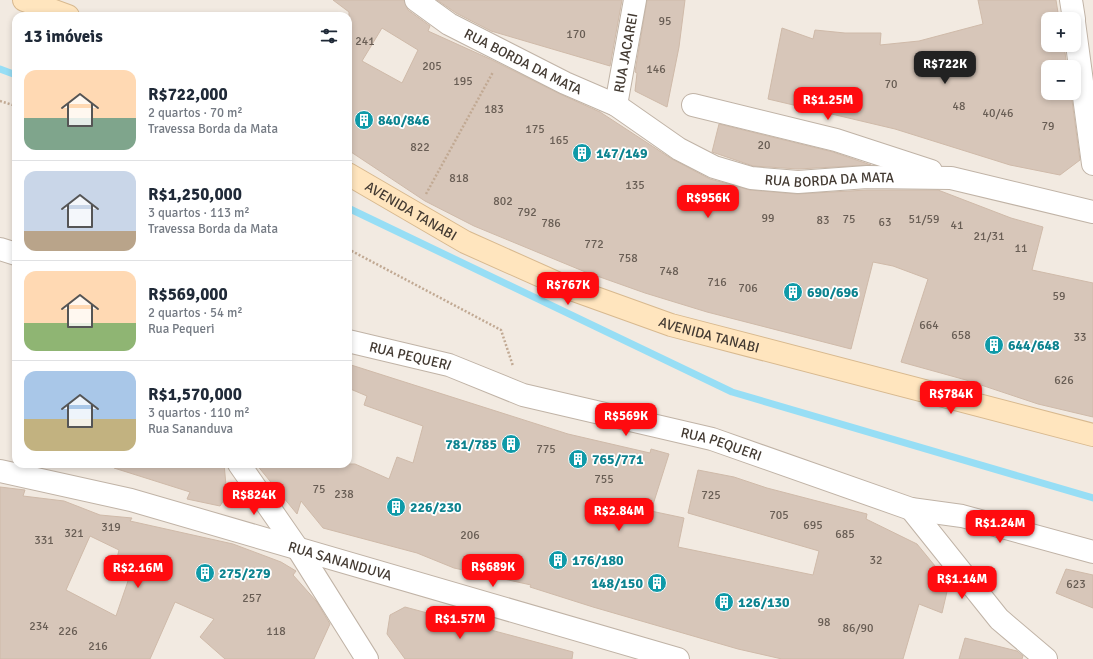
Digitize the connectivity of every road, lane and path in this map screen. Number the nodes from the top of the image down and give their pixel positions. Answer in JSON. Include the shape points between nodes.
{"nodes":[{"id":1,"x":24,"y":0,"type":"edge"},
{"id":2,"x":416,"y":0,"type":"edge"},
{"id":3,"x":635,"y":0,"type":"edge"},
{"id":4,"x":1071,"y":0,"type":"edge"},
{"id":5,"x":57,"y":12,"type":"edge"},
{"id":6,"x":1073,"y":12,"type":"edge"},
{"id":7,"x":504,"y":52,"type":"junction"},
{"id":8,"x":1078,"y":52,"type":"edge"},
{"id":9,"x":0,"y":101,"type":"edge"},
{"id":10,"x":12,"y":105,"type":"edge"},
{"id":11,"x":616,"y":105,"type":"junction"},
{"id":12,"x":693,"y":105,"type":"dead end"},
{"id":13,"x":1093,"y":164,"type":"edge"},
{"id":14,"x":352,"y":176,"type":"edge"},
{"id":15,"x":951,"y":178,"type":"junction"},
{"id":16,"x":423,"y":200,"type":"dead end"},
{"id":17,"x":1093,"y":212,"type":"edge"},
{"id":18,"x":0,"y":249,"type":"edge"},
{"id":19,"x":352,"y":251,"type":"edge"},
{"id":20,"x":12,"y":253,"type":"edge"},
{"id":21,"x":352,"y":342,"type":"edge"},
{"id":22,"x":523,"y":396,"type":"junction"},
{"id":23,"x":1093,"y":435,"type":"edge"},
{"id":24,"x":242,"y":468,"type":"edge"},
{"id":25,"x":0,"y":471,"type":"edge"},
{"id":26,"x":911,"y":509,"type":"junction"},
{"id":27,"x":298,"y":549,"type":"junction"},
{"id":28,"x":1093,"y":552,"type":"edge"},
{"id":29,"x":367,"y":659,"type":"edge"},
{"id":30,"x":678,"y":659,"type":"edge"},
{"id":31,"x":1046,"y":659,"type":"edge"}],
"edges":[{"from":1,"to":5,"type":"street"},
{"from":2,"to":7,"type":"street","name":"RUA BORDA DA MATA","via":[[449,24]]},
{"from":3,"to":11,"type":"street","name":"RUA JACAREI"},
{"from":4,"to":6,"type":"street"},
{"from":7,"to":11,"type":"street","name":"RUA BORDA DA MATA"},
{"from":7,"to":16,"type":"path"},
{"from":8,"to":13,"type":"street"},
{"from":9,"to":10,"type":"path"},
{"from":11,"to":15,"type":"street","name":"RUA BORDA DA MATA","via":[[679,149],[714,167],[751,178],[798,182],[867,177]]},
{"from":12,"to":15,"type":"street","via":[[836,140]]},
{"from":14,"to":23,"type":"street","name":"AVENIDA TANABI","via":[[465,242],[568,288],[671,325]]},
{"from":15,"to":17,"type":"street","name":"RUA BORDA DA MATA"},
{"from":18,"to":20,"type":"street"},
{"from":19,"to":22,"type":"path","via":[[501,330]]},
{"from":21,"to":22,"type":"street","name":"RUA PEQUERI","via":[[449,365]]},
{"from":22,"to":26,"type":"street","name":"RUA PEQUERI","via":[[712,439]]},
{"from":24,"to":27,"type":"street"},
{"from":25,"to":27,"type":"street","name":"RUA SANANDUVA","via":[[131,500]]},
{"from":26,"to":28,"type":"street","name":"RUA PEQUERI","via":[[962,516]]},
{"from":26,"to":31,"type":"street","via":[[999,619]]},
{"from":27,"to":29,"type":"street"},
{"from":27,"to":30,"type":"street","name":"RUA SANANDUVA"}]}
